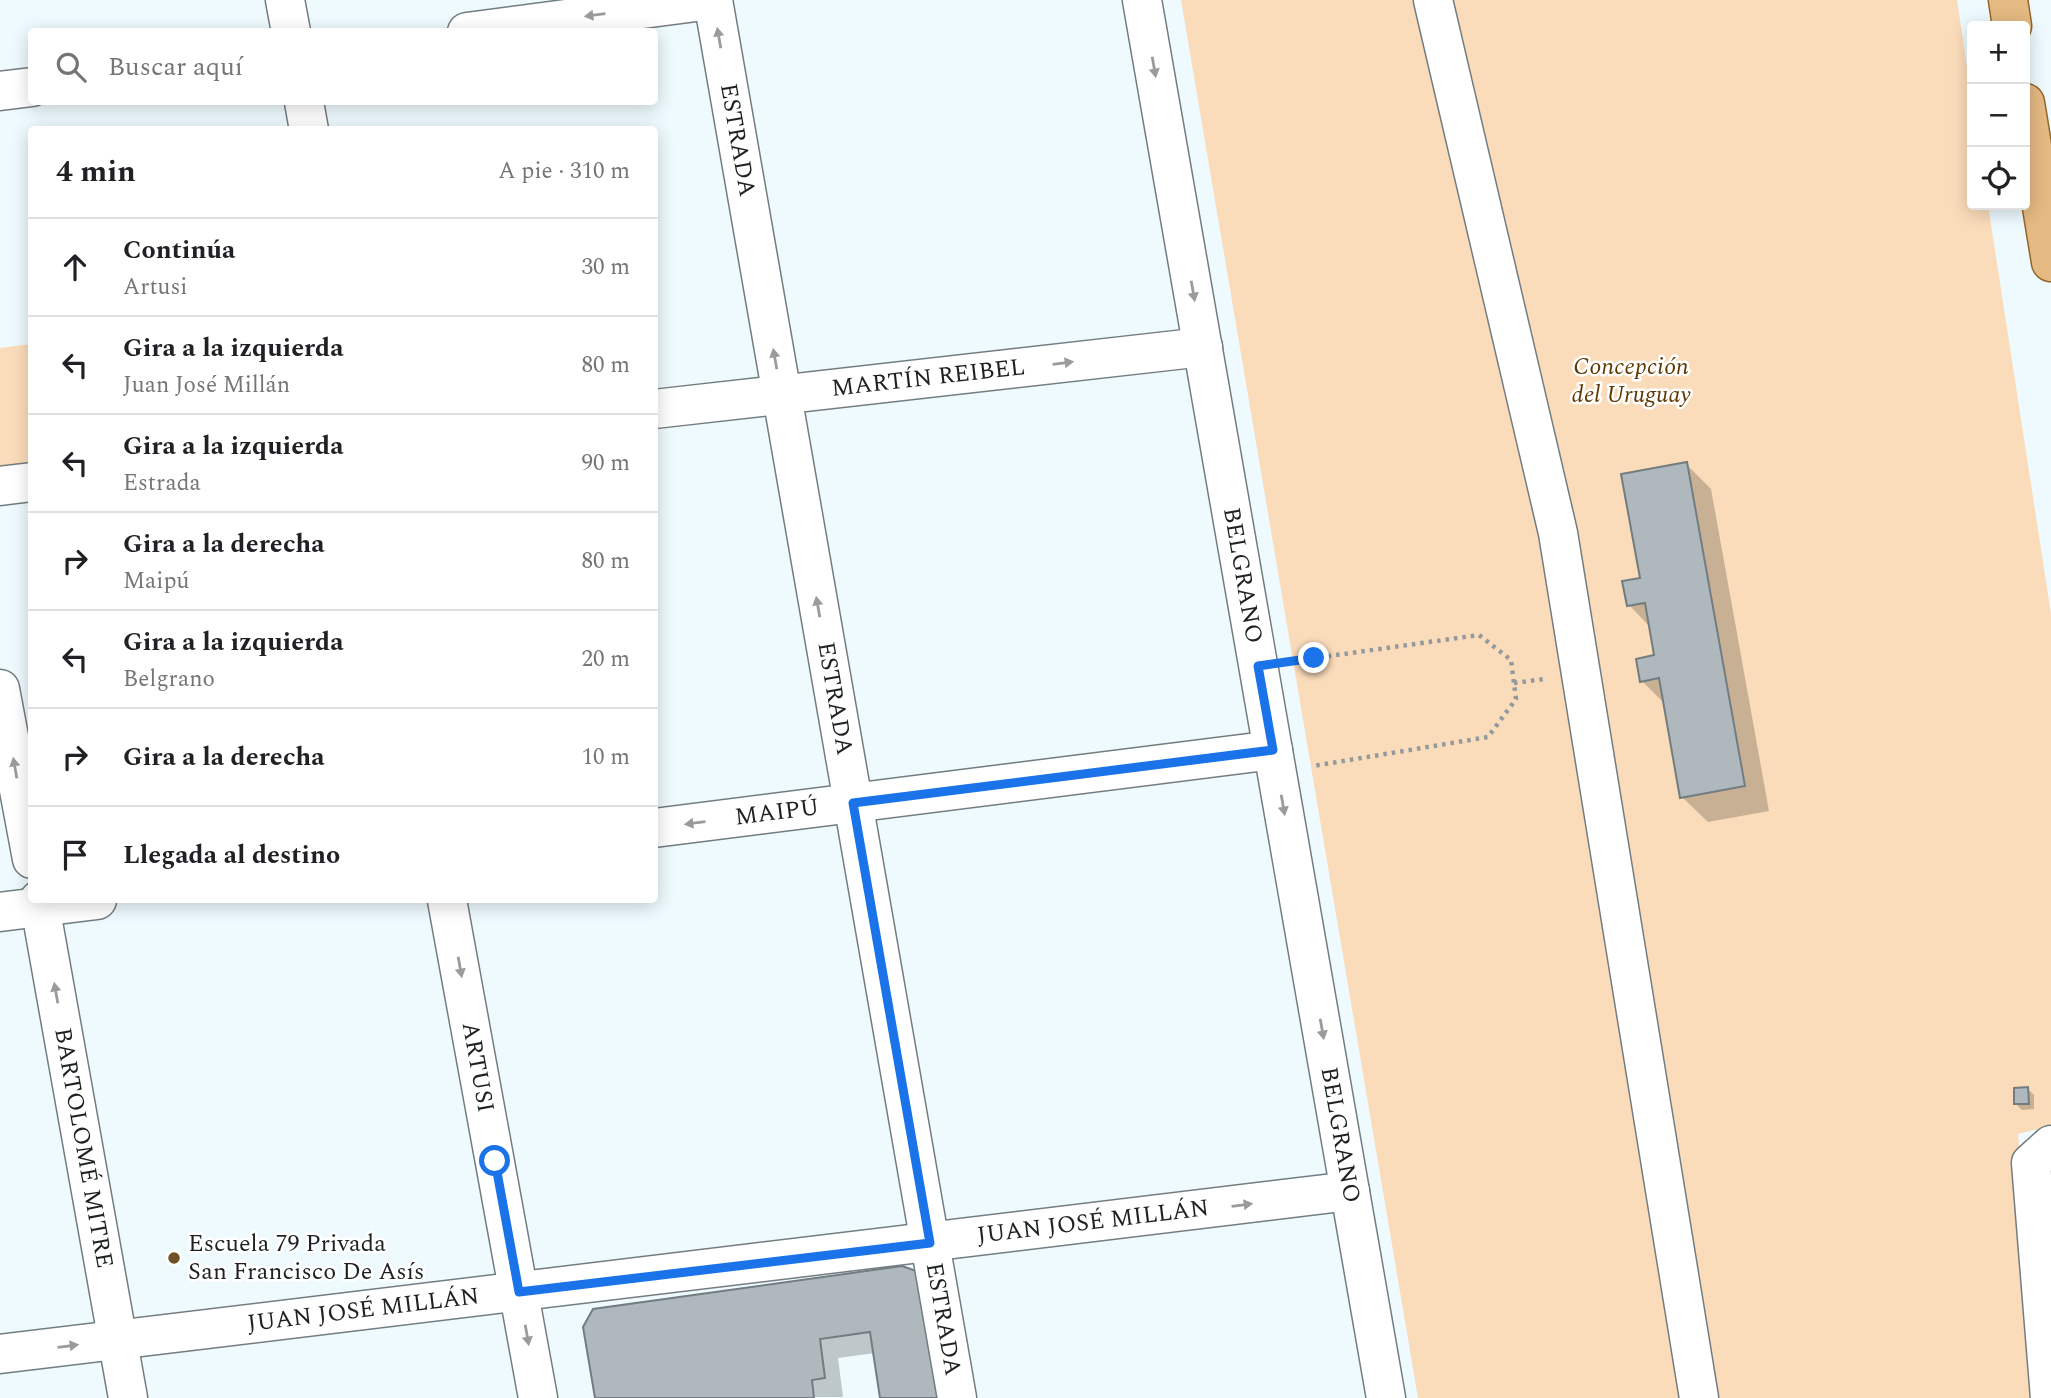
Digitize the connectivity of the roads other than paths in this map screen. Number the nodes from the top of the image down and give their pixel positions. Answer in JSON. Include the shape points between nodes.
{"nodes":[{"id":1,"x":285,"y":0,"type":"edge"},
{"id":2,"x":712,"y":0,"type":"edge"},
{"id":3,"x":1143,"y":0,"type":"edge"},
{"id":4,"x":1433,"y":0,"type":"edge"},
{"id":5,"x":2008,"y":0,"type":"edge"},
{"id":6,"x":2011,"y":21,"type":"edge"},
{"id":7,"x":290,"y":28,"type":"edge"},
{"id":8,"x":498,"y":28,"type":"edge"},
{"id":9,"x":28,"y":88,"type":"edge"},
{"id":10,"x":0,"y":91,"type":"edge"},
{"id":11,"x":305,"y":105,"type":"edge"},
{"id":12,"x":308,"y":126,"type":"edge"},
{"id":13,"x":2030,"y":132,"type":"edge"},
{"id":14,"x":2051,"y":256,"type":"edge"},
{"id":15,"x":1203,"y":347,"type":"junction"},
{"id":16,"x":782,"y":396,"type":"junction"},
{"id":17,"x":658,"y":409,"type":"edge"},
{"id":18,"x":28,"y":482,"type":"edge"},
{"id":19,"x":0,"y":486,"type":"edge"},
{"id":20,"x":0,"y":689,"type":"edge"},
{"id":21,"x":1275,"y":761,"type":"junction"},
{"id":22,"x":853,"y":803,"type":"junction"},
{"id":23,"x":658,"y":827,"type":"edge"},
{"id":24,"x":28,"y":838,"type":"edge"},
{"id":25,"x":40,"y":903,"type":"edge"},
{"id":26,"x":448,"y":903,"type":"edge"},
{"id":27,"x":0,"y":912,"type":"edge"},
{"id":28,"x":2051,"y":1145,"type":"edge"},
{"id":29,"x":1350,"y":1191,"type":"junction"},
{"id":30,"x":930,"y":1243,"type":"junction"},
{"id":31,"x":519,"y":1292,"type":"junction"},
{"id":32,"x":117,"y":1340,"type":"junction"},
{"id":33,"x":0,"y":1354,"type":"edge"},
{"id":34,"x":128,"y":1398,"type":"edge"},
{"id":35,"x":538,"y":1398,"type":"edge"},
{"id":36,"x":957,"y":1398,"type":"edge"},
{"id":37,"x":1386,"y":1398,"type":"edge"},
{"id":38,"x":1699,"y":1398,"type":"edge"},
{"id":39,"x":2050,"y":1398,"type":"edge"}],
"edges":[{"from":1,"to":7,"type":"street"},
{"from":2,"to":8,"type":"street","one_way":true},
{"from":16,"to":2,"type":"street","name":"ESTRADA","one_way":true},
{"from":3,"to":15,"type":"street","name":"BELGRANO","one_way":true},
{"from":4,"to":38,"type":"street","via":[[1558,533]]},
{"from":5,"to":6,"type":"main road"},
{"from":9,"to":10,"type":"street"},
{"from":11,"to":12,"type":"street"},
{"from":13,"to":14,"type":"main road"},
{"from":16,"to":15,"type":"street","name":"MARTÍN REIBEL","one_way":true},
{"from":15,"to":21,"type":"street","name":"BELGRANO"},
{"from":16,"to":17,"type":"street","name":"MARTÍN REIBEL"},
{"from":22,"to":16,"type":"street","name":"ESTRADA","one_way":true},
{"from":18,"to":19,"type":"street"},
{"from":24,"to":20,"type":"street","one_way":true},
{"from":21,"to":22,"type":"street","name":"MAIPÚ"},
{"from":21,"to":29,"type":"street","name":"BELGRANO","one_way":true},
{"from":22,"to":23,"type":"street","name":"MAIPÚ","one_way":true},
{"from":22,"to":30,"type":"street","name":"ESTRADA"},
{"from":25,"to":27,"type":"street"},
{"from":32,"to":25,"type":"street","name":"BARTOLOMÉ MITRE","one_way":true},
{"from":26,"to":31,"type":"street","name":"ARTUSI","one_way":true},
{"from":28,"to":39,"type":"street","via":[[2031,1163]]},
{"from":30,"to":29,"type":"street","name":"JUAN JOSÉ MILLÁN","one_way":true},
{"from":29,"to":37,"type":"street","name":"BELGRANO"},
{"from":30,"to":31,"type":"street","name":"JUAN JOSÉ MILLÁN"},
{"from":30,"to":36,"type":"street","name":"ESTRADA"},
{"from":31,"to":32,"type":"street","name":"JUAN JOSÉ MILLÁN"},
{"from":31,"to":35,"type":"street","name":"ARTUSI","one_way":true},
{"from":33,"to":32,"type":"street","name":"JUAN JOSÉ MILLÁN","one_way":true},
{"from":32,"to":34,"type":"street","name":"BARTOLOMÉ MITRE"}]}
